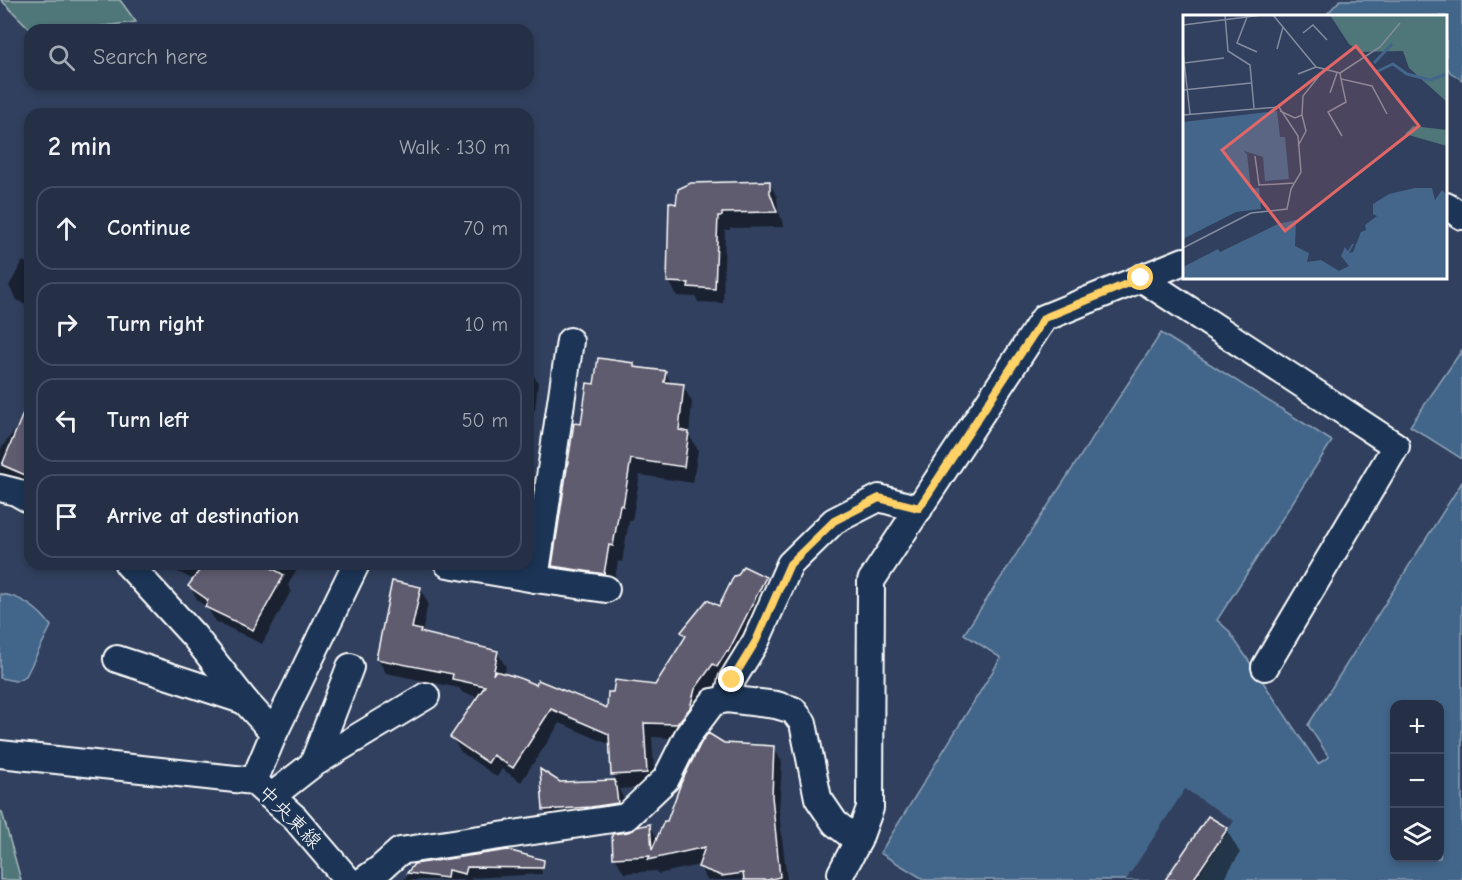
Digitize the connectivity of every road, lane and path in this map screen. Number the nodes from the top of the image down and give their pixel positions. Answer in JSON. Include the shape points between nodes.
{"nodes":[{"id":1,"x":1447,"y":207,"type":"edge"},
{"id":2,"x":1462,"y":216,"type":"edge"},
{"id":3,"x":1183,"y":262,"type":"edge"},
{"id":4,"x":1141,"y":278,"type":"junction"},
{"id":5,"x":570,"y":341,"type":"dead end"},
{"id":6,"x":0,"y":488,"type":"edge"},
{"id":7,"x":24,"y":497,"type":"edge"},
{"id":8,"x":919,"y":508,"type":"junction"},
{"id":9,"x":134,"y":570,"type":"edge"},
{"id":10,"x":353,"y":570,"type":"edge"},
{"id":11,"x":483,"y":570,"type":"edge"},
{"id":12,"x":535,"y":579,"type":"junction"},
{"id":13,"x":606,"y":589,"type":"dead end"},
{"id":14,"x":117,"y":659,"type":"dead end"},
{"id":15,"x":350,"y":667,"type":"dead end"},
{"id":16,"x":1265,"y":667,"type":"dead end"},
{"id":17,"x":426,"y":696,"type":"dead end"},
{"id":18,"x":727,"y":699,"type":"junction"},
{"id":19,"x":245,"y":701,"type":"junction"},
{"id":20,"x":274,"y":733,"type":"junction"},
{"id":21,"x":0,"y":754,"type":"edge"},
{"id":22,"x":313,"y":764,"type":"junction"},
{"id":23,"x":263,"y":789,"type":"junction"},
{"id":24,"x":858,"y":841,"type":"junction"},
{"id":25,"x":841,"y":873,"type":"dead end"},
{"id":26,"x":348,"y":880,"type":"edge"},
{"id":27,"x":364,"y":880,"type":"edge"}],
"edges":[{"from":1,"to":2,"type":"street"},
{"from":3,"to":4,"type":"street"},
{"from":4,"to":8,"type":"street","via":[[1044,318]]},
{"from":4,"to":16,"type":"street","via":[[1396,446]]},
{"from":5,"to":12,"type":"street"},
{"from":6,"to":7,"type":"street"},
{"from":8,"to":18,"type":"street","via":[[879,498],[834,521],[790,564],[756,641],[732,680]]},
{"from":8,"to":24,"type":"street","via":[[871,581],[870,808]]},
{"from":9,"to":19,"type":"street","via":[[194,636]]},
{"from":10,"to":20,"type":"street"},
{"from":11,"to":12,"type":"street"},
{"from":12,"to":13,"type":"street"},
{"from":14,"to":19,"type":"street"},
{"from":15,"to":22,"type":"street"},
{"from":17,"to":22,"type":"street"},
{"from":18,"to":24,"type":"street","via":[[793,710],[802,723],[818,798],[835,823]]},
{"from":18,"to":27,"type":"street","via":[[713,702],[688,735],[666,779],[626,817],[400,851]]},
{"from":19,"to":20,"type":"street"},
{"from":20,"to":23,"type":"street"},
{"from":21,"to":23,"type":"street"},
{"from":22,"to":23,"type":"street"},
{"from":23,"to":26,"type":"street","name":"中央東線","via":[[295,818]]},
{"from":24,"to":25,"type":"street"}]}
